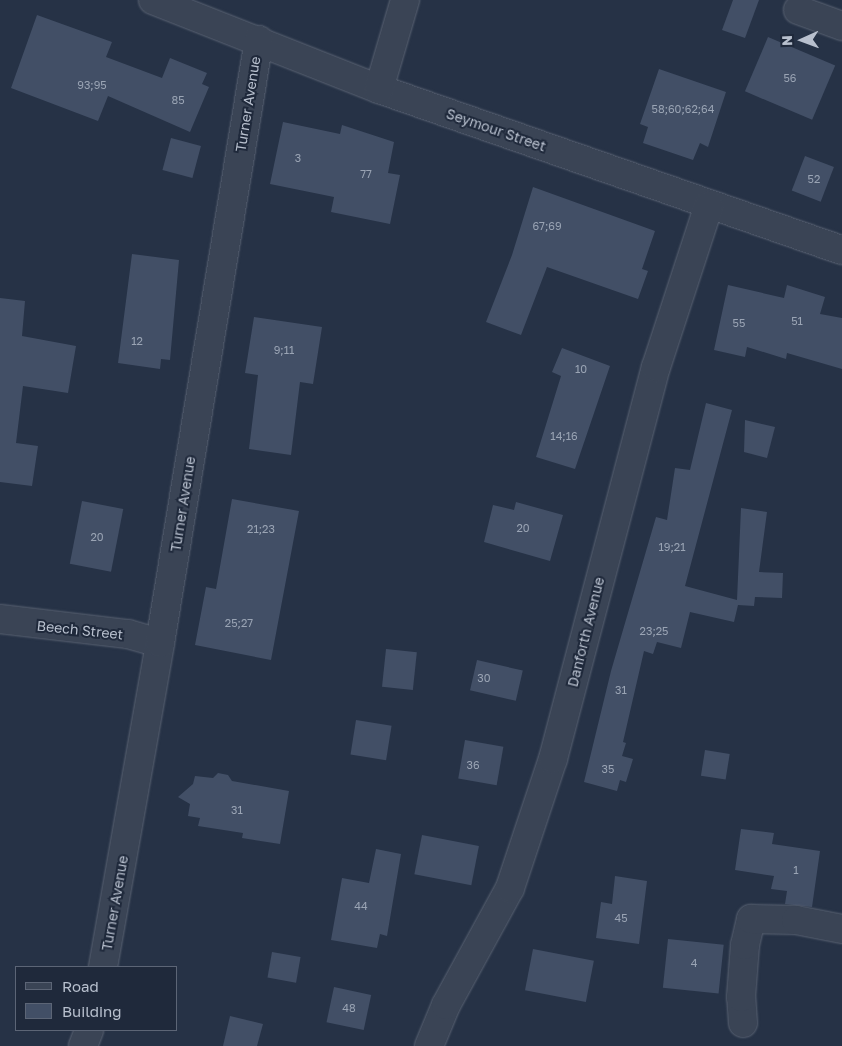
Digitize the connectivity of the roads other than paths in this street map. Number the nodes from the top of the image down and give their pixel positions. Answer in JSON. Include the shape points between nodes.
{"nodes":[{"id":1,"x":153,"y":0,"type":"edge"},
{"id":2,"x":405,"y":0,"type":"edge"},
{"id":3,"x":798,"y":10,"type":"dead end"},
{"id":4,"x":842,"y":26,"type":"edge"},
{"id":5,"x":258,"y":40,"type":"junction"},
{"id":6,"x":379,"y":89,"type":"junction"},
{"id":7,"x":710,"y":205,"type":"junction"},
{"id":8,"x":842,"y":250,"type":"edge"},
{"id":9,"x":0,"y":619,"type":"edge"},
{"id":10,"x":160,"y":643,"type":"junction"},
{"id":11,"x":842,"y":929,"type":"edge"},
{"id":12,"x":103,"y":966,"type":"edge"},
{"id":13,"x":743,"y":1023,"type":"dead end"},
{"id":14,"x":89,"y":1031,"type":"edge"},
{"id":15,"x":83,"y":1046,"type":"edge"},
{"id":16,"x":429,"y":1046,"type":"edge"}],
"edges":[{"from":1,"to":5,"type":"street","name":"Seymour Street"},
{"from":2,"to":6,"type":"street"},
{"from":3,"to":4,"type":"street"},
{"from":5,"to":6,"type":"street","name":"Seymour Street"},
{"from":5,"to":10,"type":"street","name":"Turner Avenue"},
{"from":6,"to":7,"type":"street","name":"Seymour Street"},
{"from":7,"to":8,"type":"street","name":"Seymour Street"},
{"from":7,"to":16,"type":"street","name":"Danforth Avenue","via":[[656,367],[553,759],[510,888],[446,1004]]},
{"from":9,"to":10,"type":"street","name":"Beech Street","via":[[128,634]]},
{"from":10,"to":12,"type":"street","name":"Turner Avenue"},
{"from":11,"to":13,"type":"street","via":[[796,920],[751,918],[745,945],[741,997]]},
{"from":14,"to":15,"type":"street"}]}
